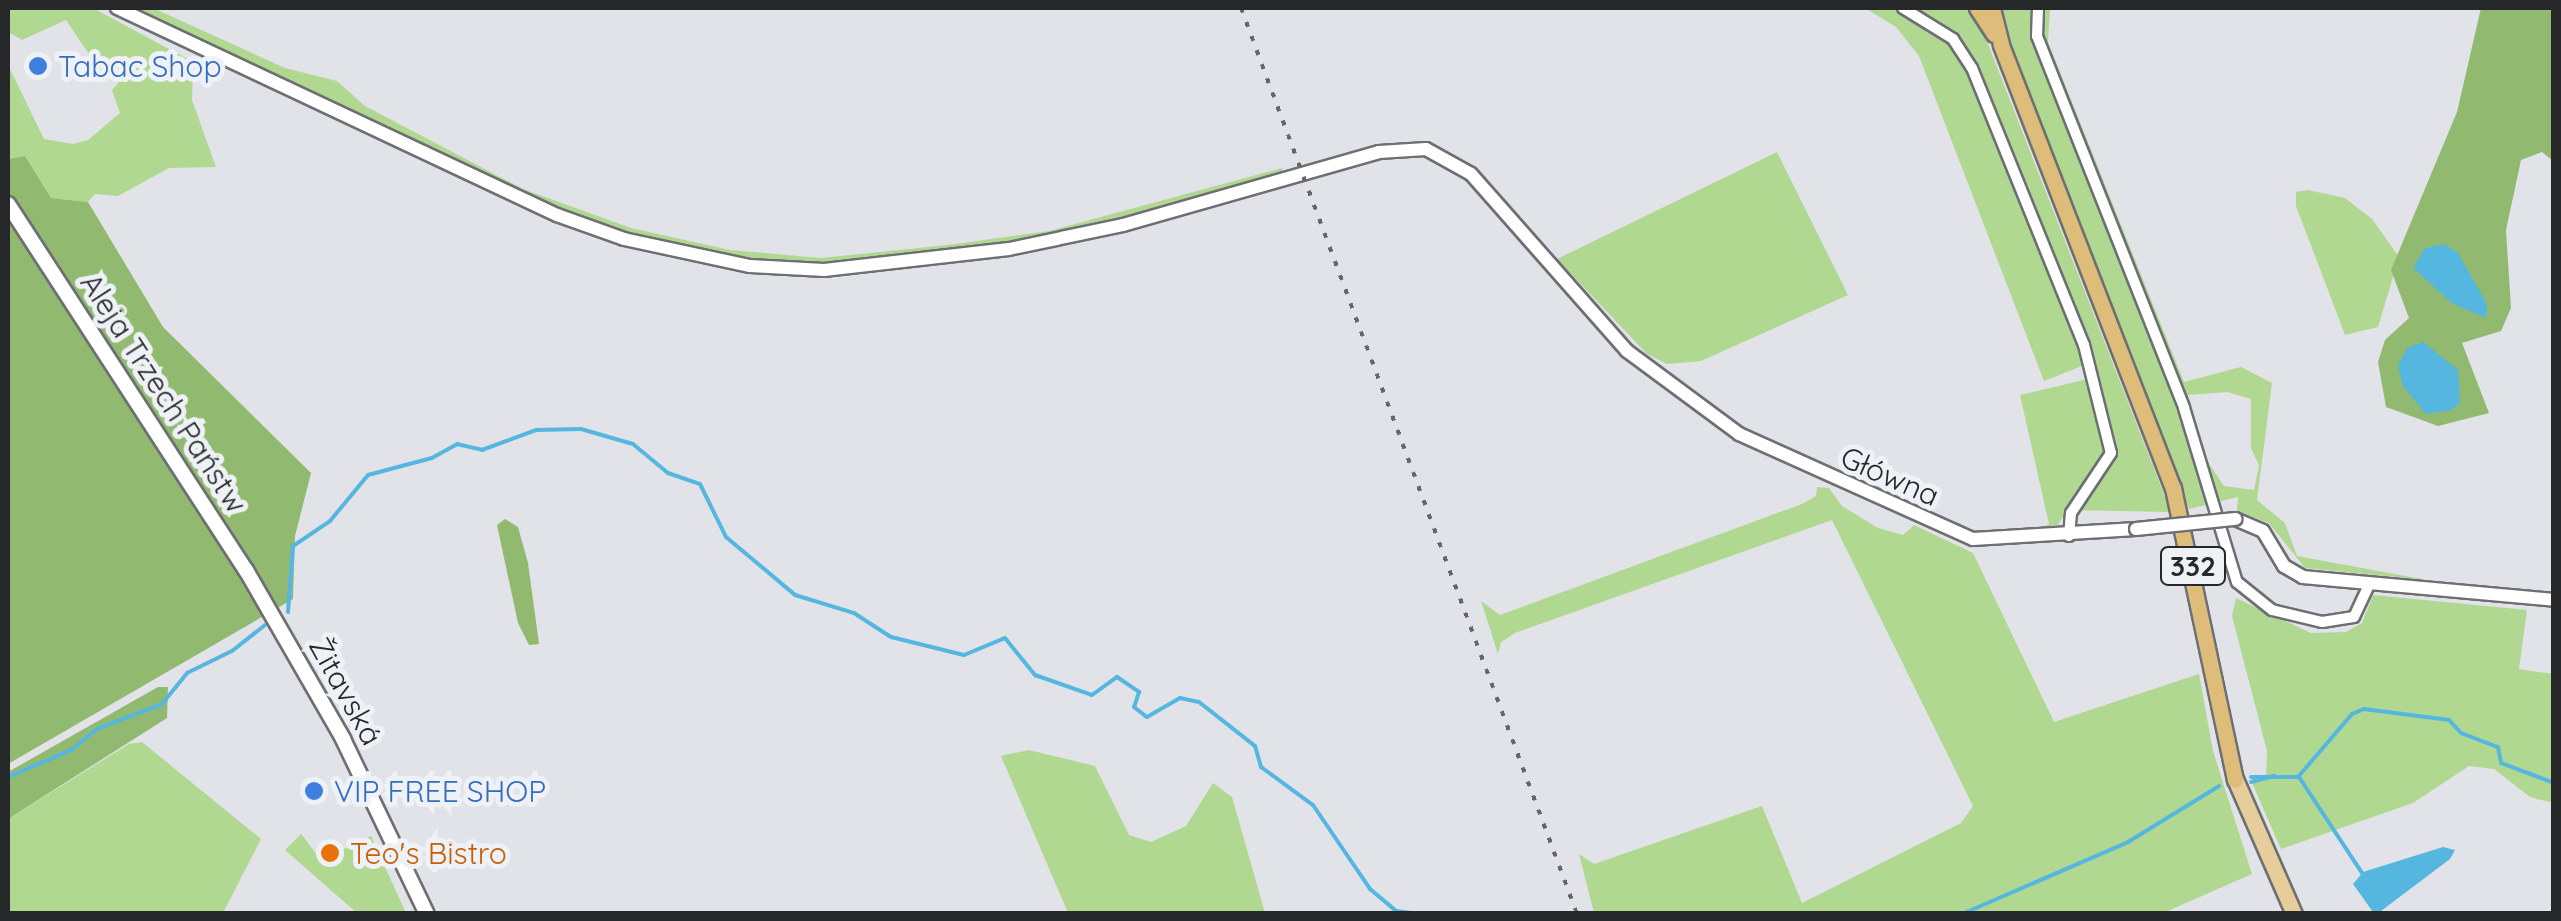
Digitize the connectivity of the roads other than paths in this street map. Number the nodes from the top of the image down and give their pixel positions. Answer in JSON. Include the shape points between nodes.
{"nodes":[{"id":1,"x":117,"y":8,"type":"edge"},
{"id":2,"x":1903,"y":8,"type":"edge"},
{"id":3,"x":1977,"y":8,"type":"edge"},
{"id":4,"x":1992,"y":8,"type":"edge"},
{"id":5,"x":2038,"y":8,"type":"edge"},
{"id":6,"x":2000,"y":45,"type":"junction"},
{"id":7,"x":8,"y":204,"type":"edge"},
{"id":8,"x":2069,"y":536,"type":"junction"},
{"id":9,"x":2370,"y":584,"type":"junction"},
{"id":10,"x":2554,"y":600,"type":"edge"},
{"id":11,"x":272,"y":614,"type":"joint"},
{"id":12,"x":2235,"y":780,"type":"joint"},
{"id":13,"x":427,"y":914,"type":"edge"},
{"id":14,"x":2294,"y":914,"type":"edge"}],
"edges":[{"from":1,"to":8,"type":"street","name":"Główna","via":[[557,215],[624,239],[750,266],[824,270],[1010,249],[1402,147],[1442,154],[1471,174],[1627,352],[1739,434],[1960,536],[1992,542]]},
{"from":2,"to":8,"type":"street","via":[[1953,39],[1972,68],[2084,345],[2111,453],[2071,513]]},
{"from":3,"to":6,"type":"highway","number":"332"},
{"from":4,"to":6,"type":"highway","number":"332"},
{"from":5,"to":9,"type":"street","via":[[2036,36],[2184,408],[2237,582],[2272,610],[2322,622],[2354,617]]},
{"from":6,"to":12,"type":"highway","number":"332","via":[[2173,488]]},
{"from":7,"to":11,"type":"main road","name":"Aleja Trzech Państw"},
{"from":8,"to":9,"type":"street","name":"Główna","bridge":true,"via":[[2235,519],[2262,531],[2290,571]]},
{"from":9,"to":10,"type":"street","name":"Główna"},
{"from":11,"to":13,"type":"main road","name":"Žitavská"},
{"from":12,"to":14,"type":"main road"}]}
